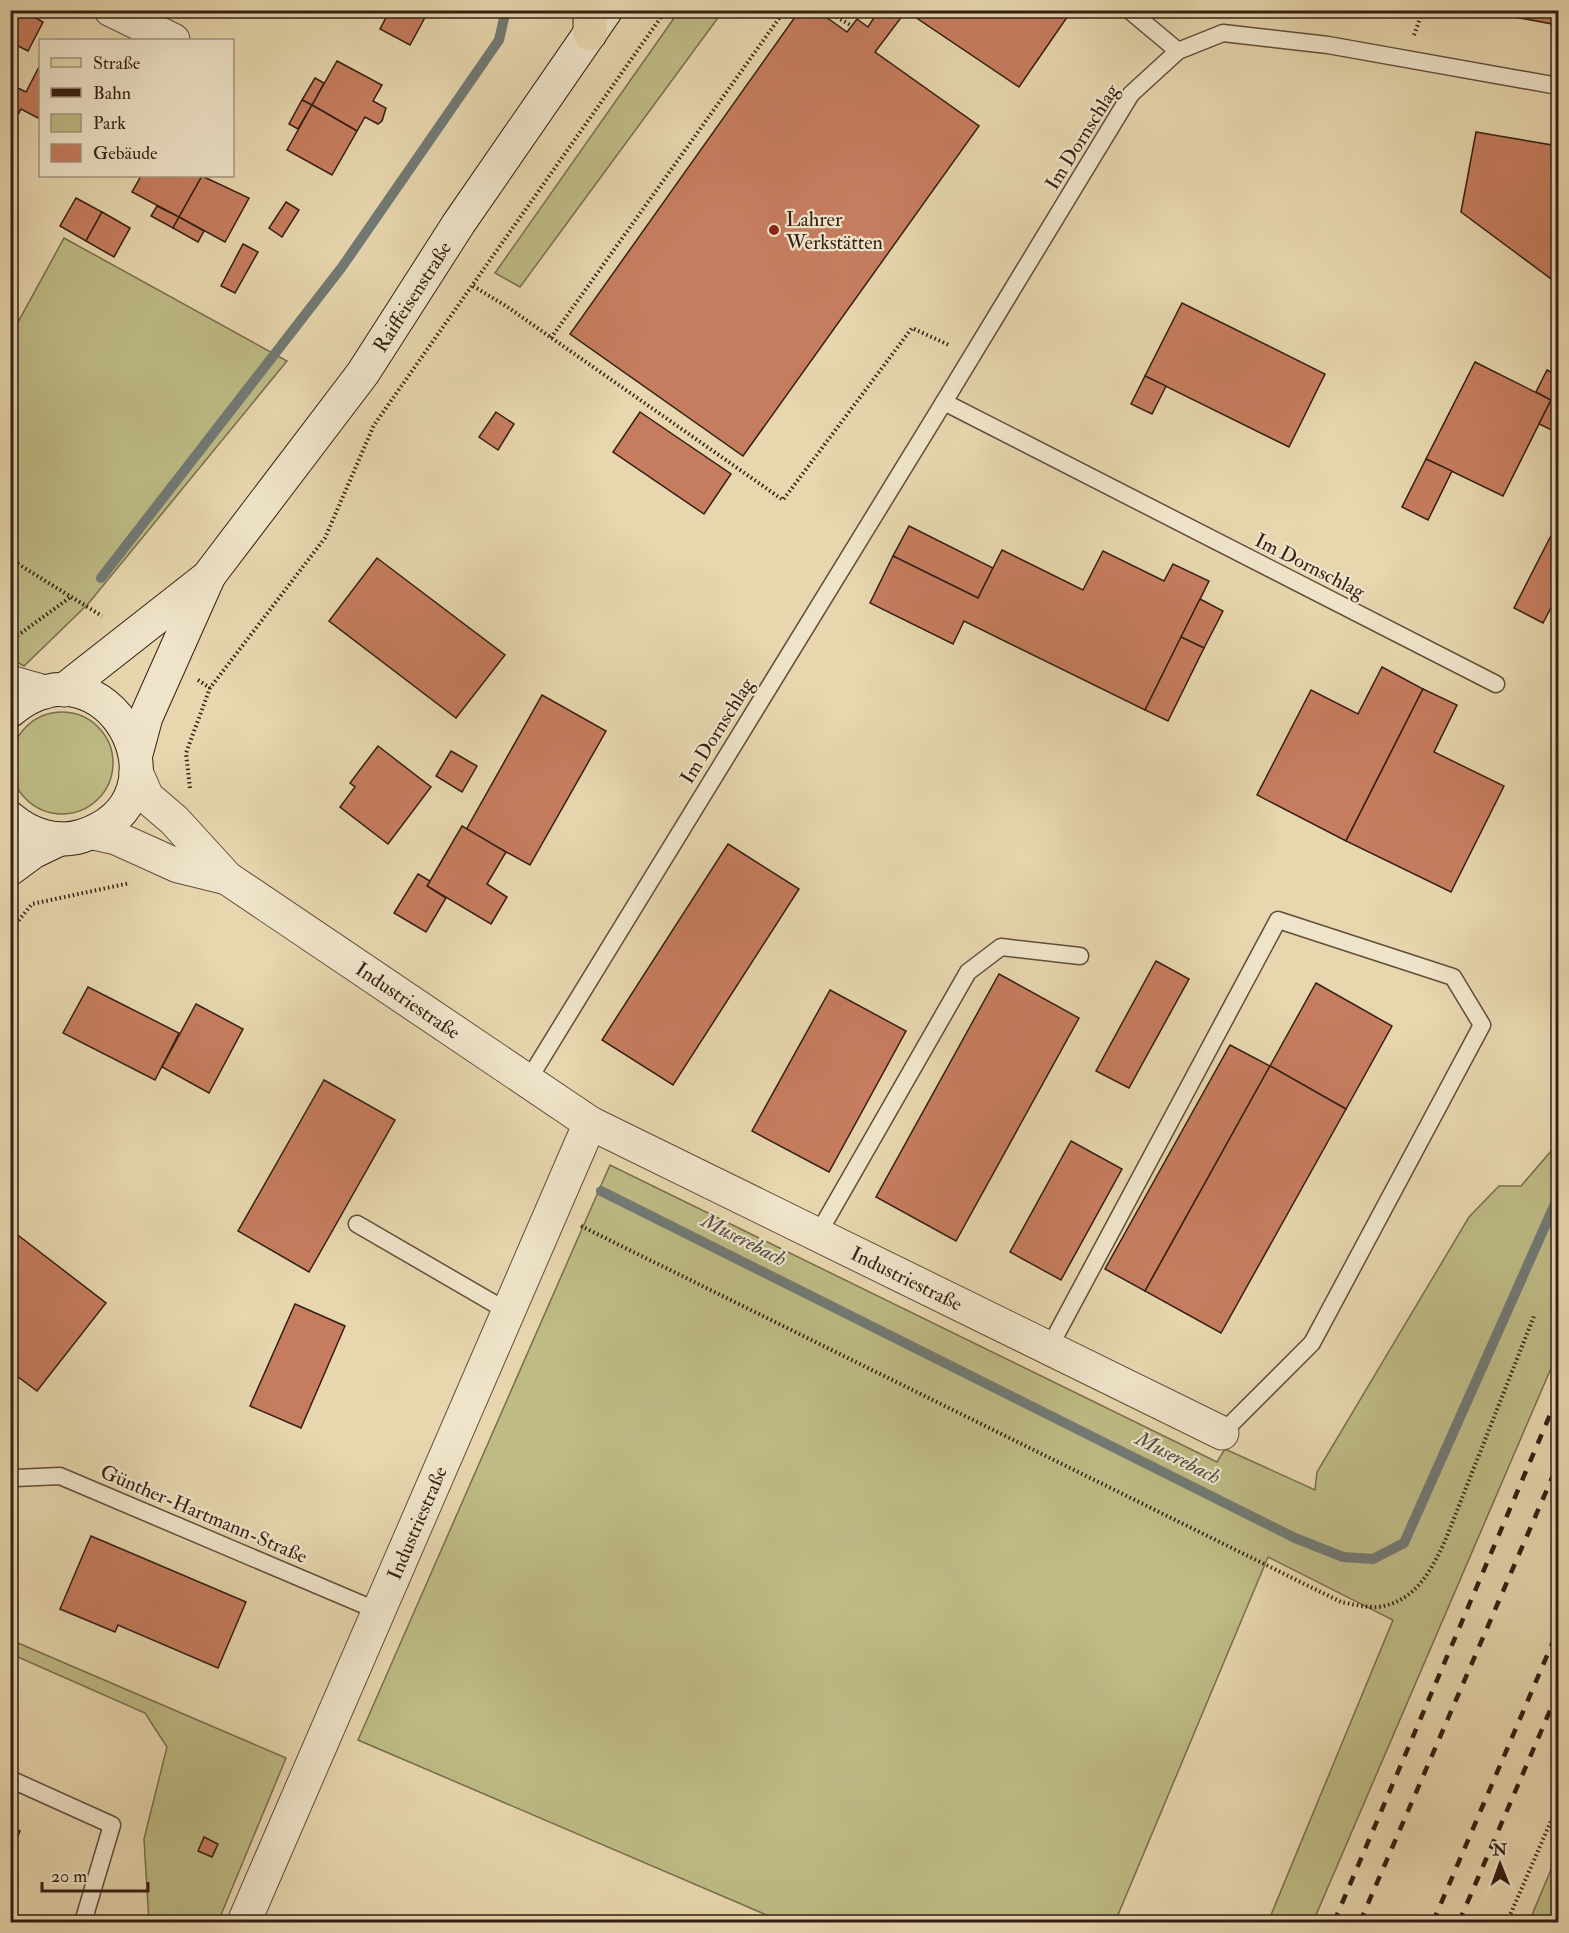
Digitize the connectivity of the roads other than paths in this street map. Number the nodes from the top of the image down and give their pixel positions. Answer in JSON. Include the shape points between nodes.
{"nodes":[{"id":1,"x":111,"y":10,"type":"edge"},
{"id":2,"x":1129,"y":10,"type":"edge"},
{"id":3,"x":595,"y":18,"type":"edge"},
{"id":4,"x":171,"y":39,"type":"edge"},
{"id":5,"x":1178,"y":51,"type":"junction"},
{"id":6,"x":1558,"y":86,"type":"edge"},
{"id":7,"x":944,"y":402,"type":"junction"},
{"id":8,"x":208,"y":578,"type":"junction"},
{"id":9,"x":10,"y":682,"type":"edge"},
{"id":10,"x":1496,"y":684,"type":"dead end"},
{"id":11,"x":55,"y":691,"type":"junction"},
{"id":12,"x":10,"y":711,"type":"edge"},
{"id":13,"x":136,"y":763,"type":"junction"},
{"id":14,"x":10,"y":818,"type":"edge"},
{"id":15,"x":93,"y":833,"type":"junction"},
{"id":16,"x":60,"y":839,"type":"junction"},
{"id":17,"x":10,"y":869,"type":"edge"},
{"id":18,"x":227,"y":878,"type":"junction"},
{"id":19,"x":1080,"y":956,"type":"dead end"},
{"id":20,"x":527,"y":1082,"type":"junction"},
{"id":21,"x":590,"y":1122,"type":"junction"},
{"id":22,"x":357,"y":1224,"type":"dead end"},
{"id":23,"x":818,"y":1234,"type":"junction"},
{"id":24,"x":507,"y":1311,"type":"junction"},
{"id":25,"x":1048,"y":1348,"type":"junction"},
{"id":26,"x":1222,"y":1433,"type":"joint"},
{"id":27,"x":10,"y":1481,"type":"edge"},
{"id":28,"x":378,"y":1611,"type":"junction"},
{"id":29,"x":10,"y":1779,"type":"edge"},
{"id":30,"x":83,"y":1923,"type":"edge"},
{"id":31,"x":244,"y":1923,"type":"edge"}],
"edges":[{"from":1,"to":4,"type":"street"},
{"from":2,"to":5,"type":"lane"},
{"from":3,"to":8,"type":"street","name":"Raiffeisenstraße","via":[[363,373]]},
{"from":5,"to":6,"type":"lane","name":"Im Dornschlag","via":[[1223,33],[1328,45]]},
{"from":5,"to":7,"type":"lane","name":"Im Dornschlag","via":[[1131,94]]},
{"from":7,"to":10,"type":"lane","name":"Im Dornschlag"},
{"from":7,"to":20,"type":"lane","name":"Im Dornschlag"},
{"from":8,"to":11,"type":"street","name":"Raiffeisenstraße"},
{"from":8,"to":13,"type":"street","name":"Raiffeisenstraße","via":[[146,717]]},
{"from":9,"to":11,"type":"street","name":"Industriestraße"},
{"from":11,"to":12,"type":"street","name":"Raiffeisenstraße","via":[[27,699]]},
{"from":11,"to":13,"type":"street","name":"Industriestraße","via":[[81,693],[112,709],[127,730]]},
{"from":13,"to":15,"type":"street","name":"Raiffeisenstraße","via":[[132,791],[122,809]]},
{"from":13,"to":18,"type":"street","name":"Industriestraße","via":[[147,796]]},
{"from":14,"to":16,"type":"street","via":[[40,836]]},
{"from":15,"to":16,"type":"street"},
{"from":15,"to":18,"type":"street","name":"Industriestraße","via":[[116,838],[178,866]]},
{"from":16,"to":17,"type":"street"},
{"from":18,"to":20,"type":"street","name":"Industriestraße"},
{"from":19,"to":23,"type":"lane","via":[[1001,947],[968,972]]},
{"from":20,"to":21,"type":"street","name":"Industriestraße"},
{"from":21,"to":23,"type":"street","name":"Industriestraße"},
{"from":21,"to":24,"type":"street","name":"Industriestraße"},
{"from":22,"to":24,"type":"lane"},
{"from":23,"to":25,"type":"street","name":"Industriestraße"},
{"from":24,"to":28,"type":"street","name":"Industriestraße"},
{"from":25,"to":26,"type":"street","name":"Industriestraße"},
{"from":25,"to":26,"type":"lane","via":[[1278,920],[1453,977],[1482,1025],[1312,1343]]},
{"from":27,"to":28,"type":"lane","name":"Günther-Hartmann-Straße","via":[[39,1475],[60,1476]]},
{"from":28,"to":31,"type":"street","name":"Industriestraße"},
{"from":29,"to":30,"type":"lane","via":[[112,1825]]}]}
